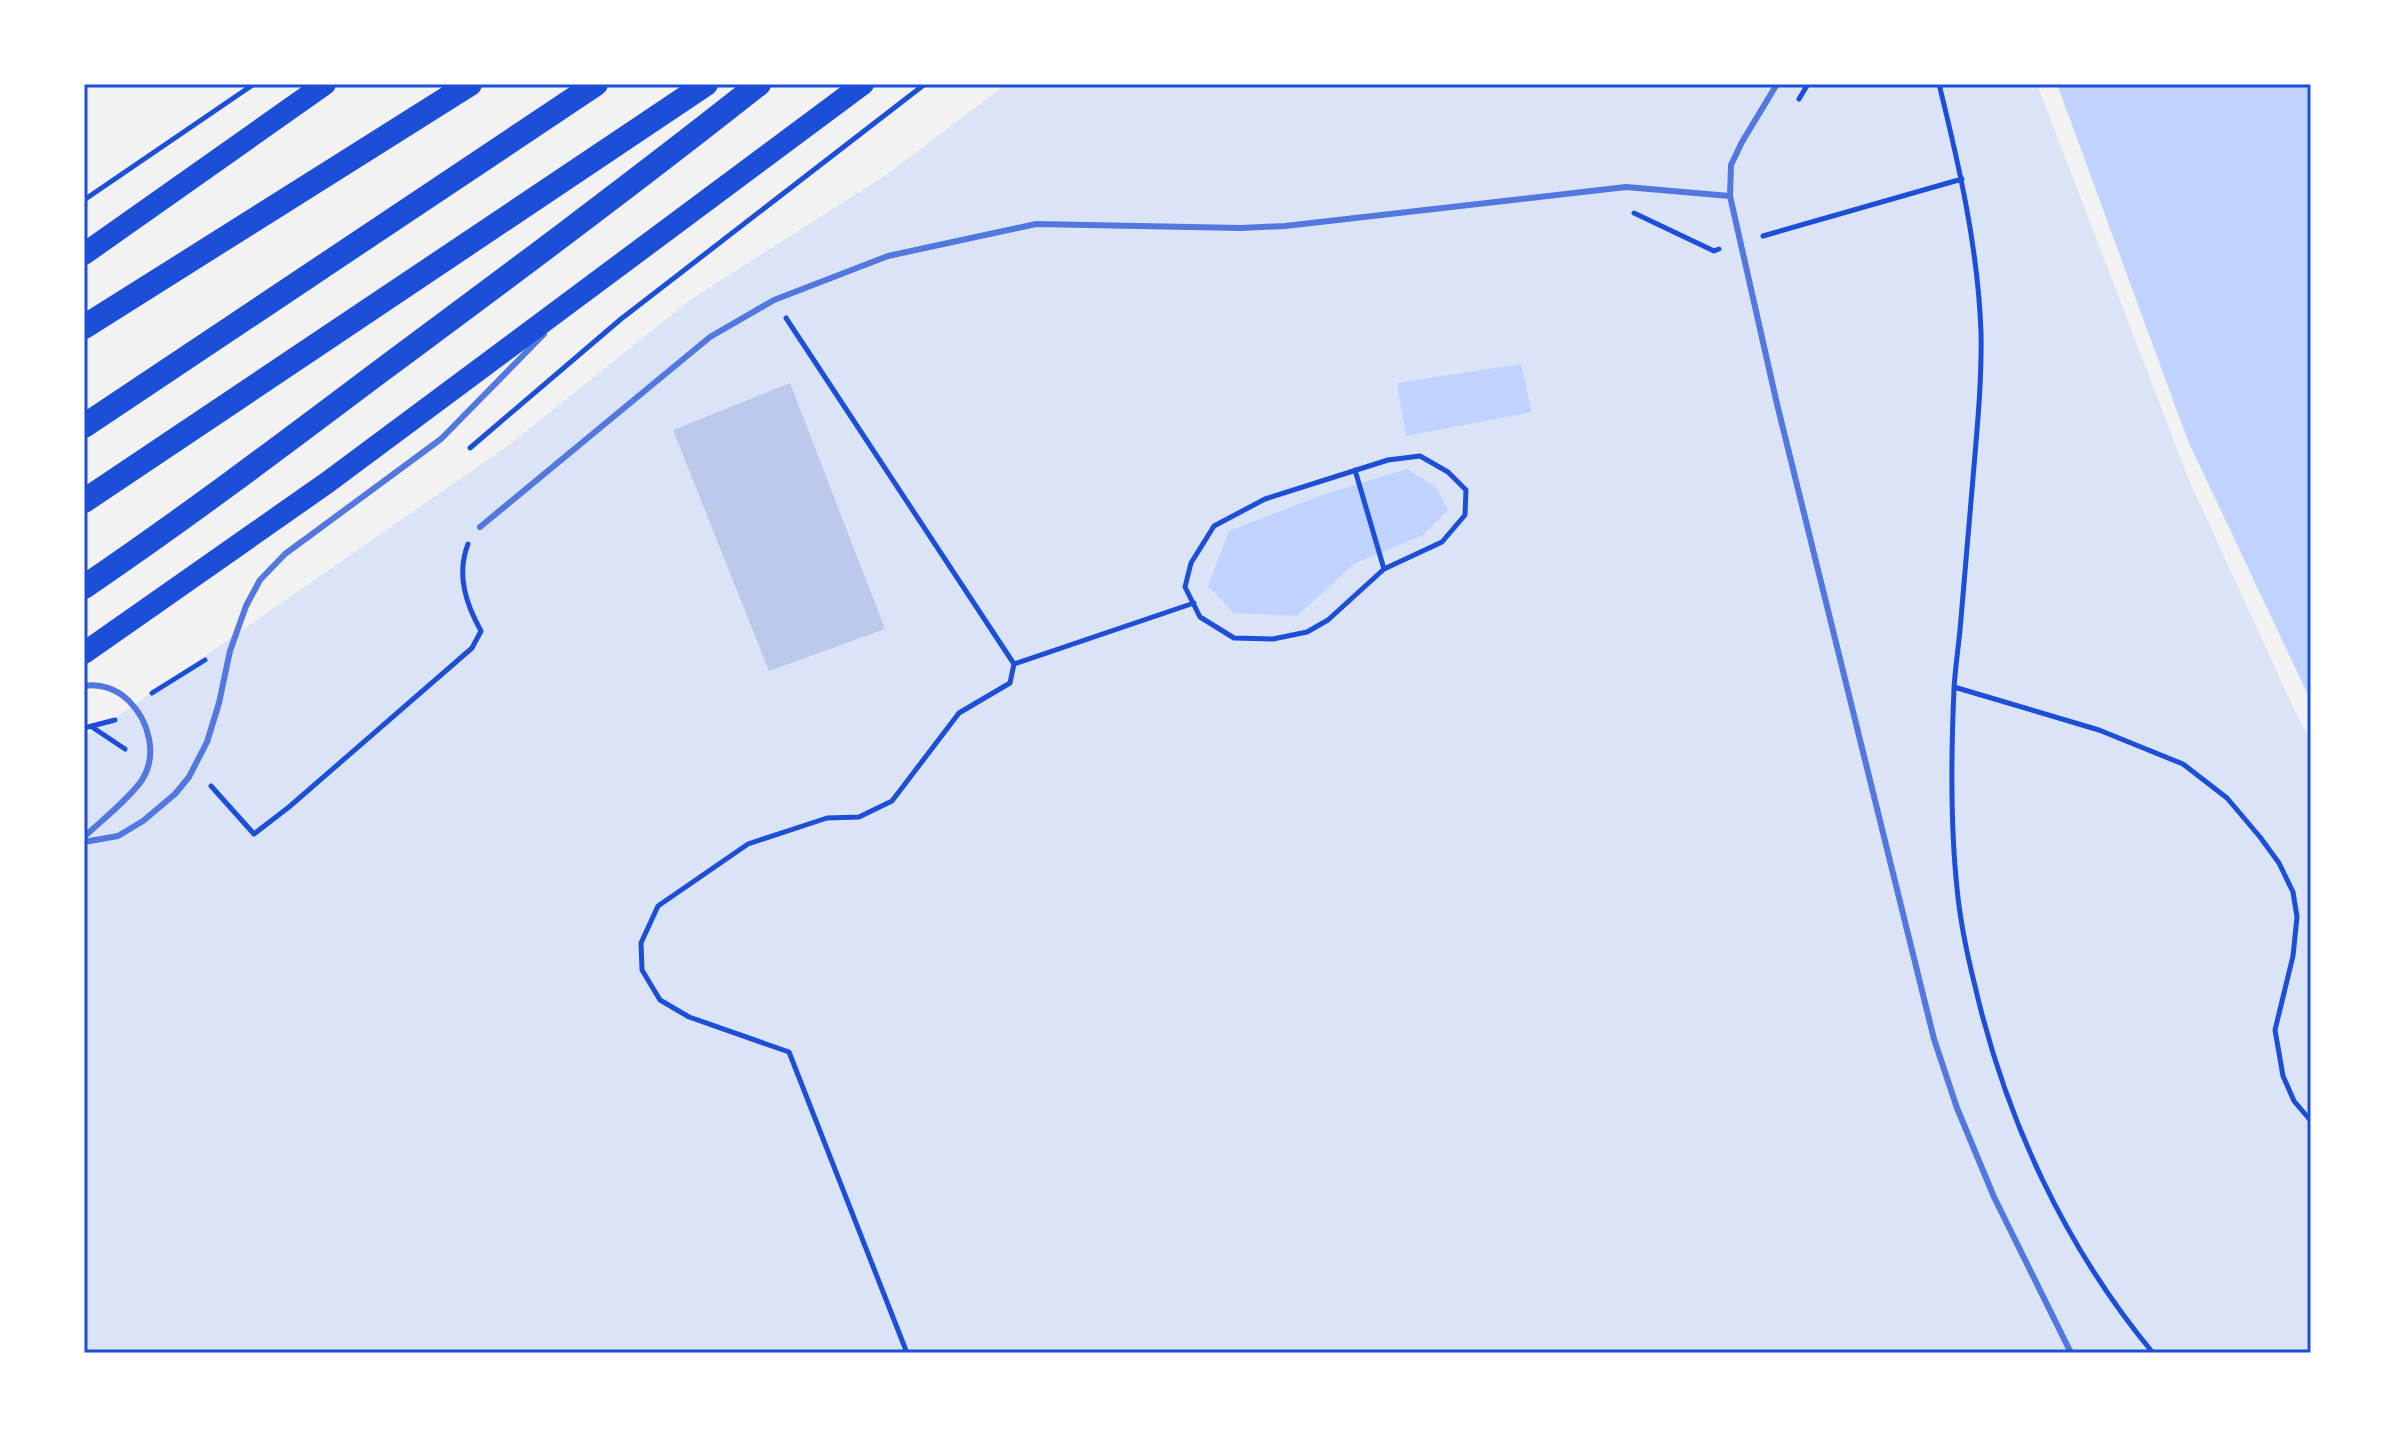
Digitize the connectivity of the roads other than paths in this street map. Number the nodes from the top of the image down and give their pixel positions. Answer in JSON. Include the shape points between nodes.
{"nodes":[{"id":1,"x":325,"y":84,"type":"edge"},
{"id":2,"x":470,"y":84,"type":"edge"},
{"id":3,"x":596,"y":84,"type":"edge"},
{"id":4,"x":706,"y":84,"type":"edge"},
{"id":5,"x":759,"y":84,"type":"edge"},
{"id":6,"x":863,"y":84,"type":"edge"},
{"id":7,"x":1777,"y":84,"type":"edge"},
{"id":8,"x":1730,"y":196,"type":"junction"},
{"id":9,"x":84,"y":254,"type":"edge"},
{"id":10,"x":591,"y":286,"type":"junction"},
{"id":11,"x":84,"y":327,"type":"edge"},
{"id":12,"x":84,"y":426,"type":"edge"},
{"id":13,"x":84,"y":501,"type":"edge"},
{"id":14,"x":480,"y":527,"type":"road end"},
{"id":15,"x":84,"y":587,"type":"edge"},
{"id":16,"x":84,"y":653,"type":"edge"},
{"id":17,"x":84,"y":686,"type":"edge"},
{"id":18,"x":84,"y":840,"type":"edge"},
{"id":19,"x":2071,"y":1353,"type":"edge"}],
"edges":[{"from":1,"to":9,"type":"highway"},
{"from":2,"to":11,"type":"highway"},
{"from":3,"to":12,"type":"highway"},
{"from":4,"to":13,"type":"highway"},
{"from":5,"to":15,"type":"highway","via":[[644,175]]},
{"from":6,"to":10,"type":"highway"},
{"from":7,"to":8,"type":"lane","via":[[1731,165]]},
{"from":8,"to":14,"type":"lane","via":[[1626,187],[1285,226],[1036,224],[888,256],[774,300],[710,337]]},
{"from":8,"to":19,"type":"lane","via":[[1934,1039],[1994,1197]]},
{"from":10,"to":16,"type":"highway","via":[[328,482]]},
{"from":10,"to":18,"type":"lane","via":[[441,439],[285,554],[260,580],[230,651],[207,742],[189,777],[143,821],[118,836]]},
{"from":17,"to":18,"type":"lane","via":[[95,684],[120,693],[134,706],[145,720],[150,762],[141,781]]}]}
